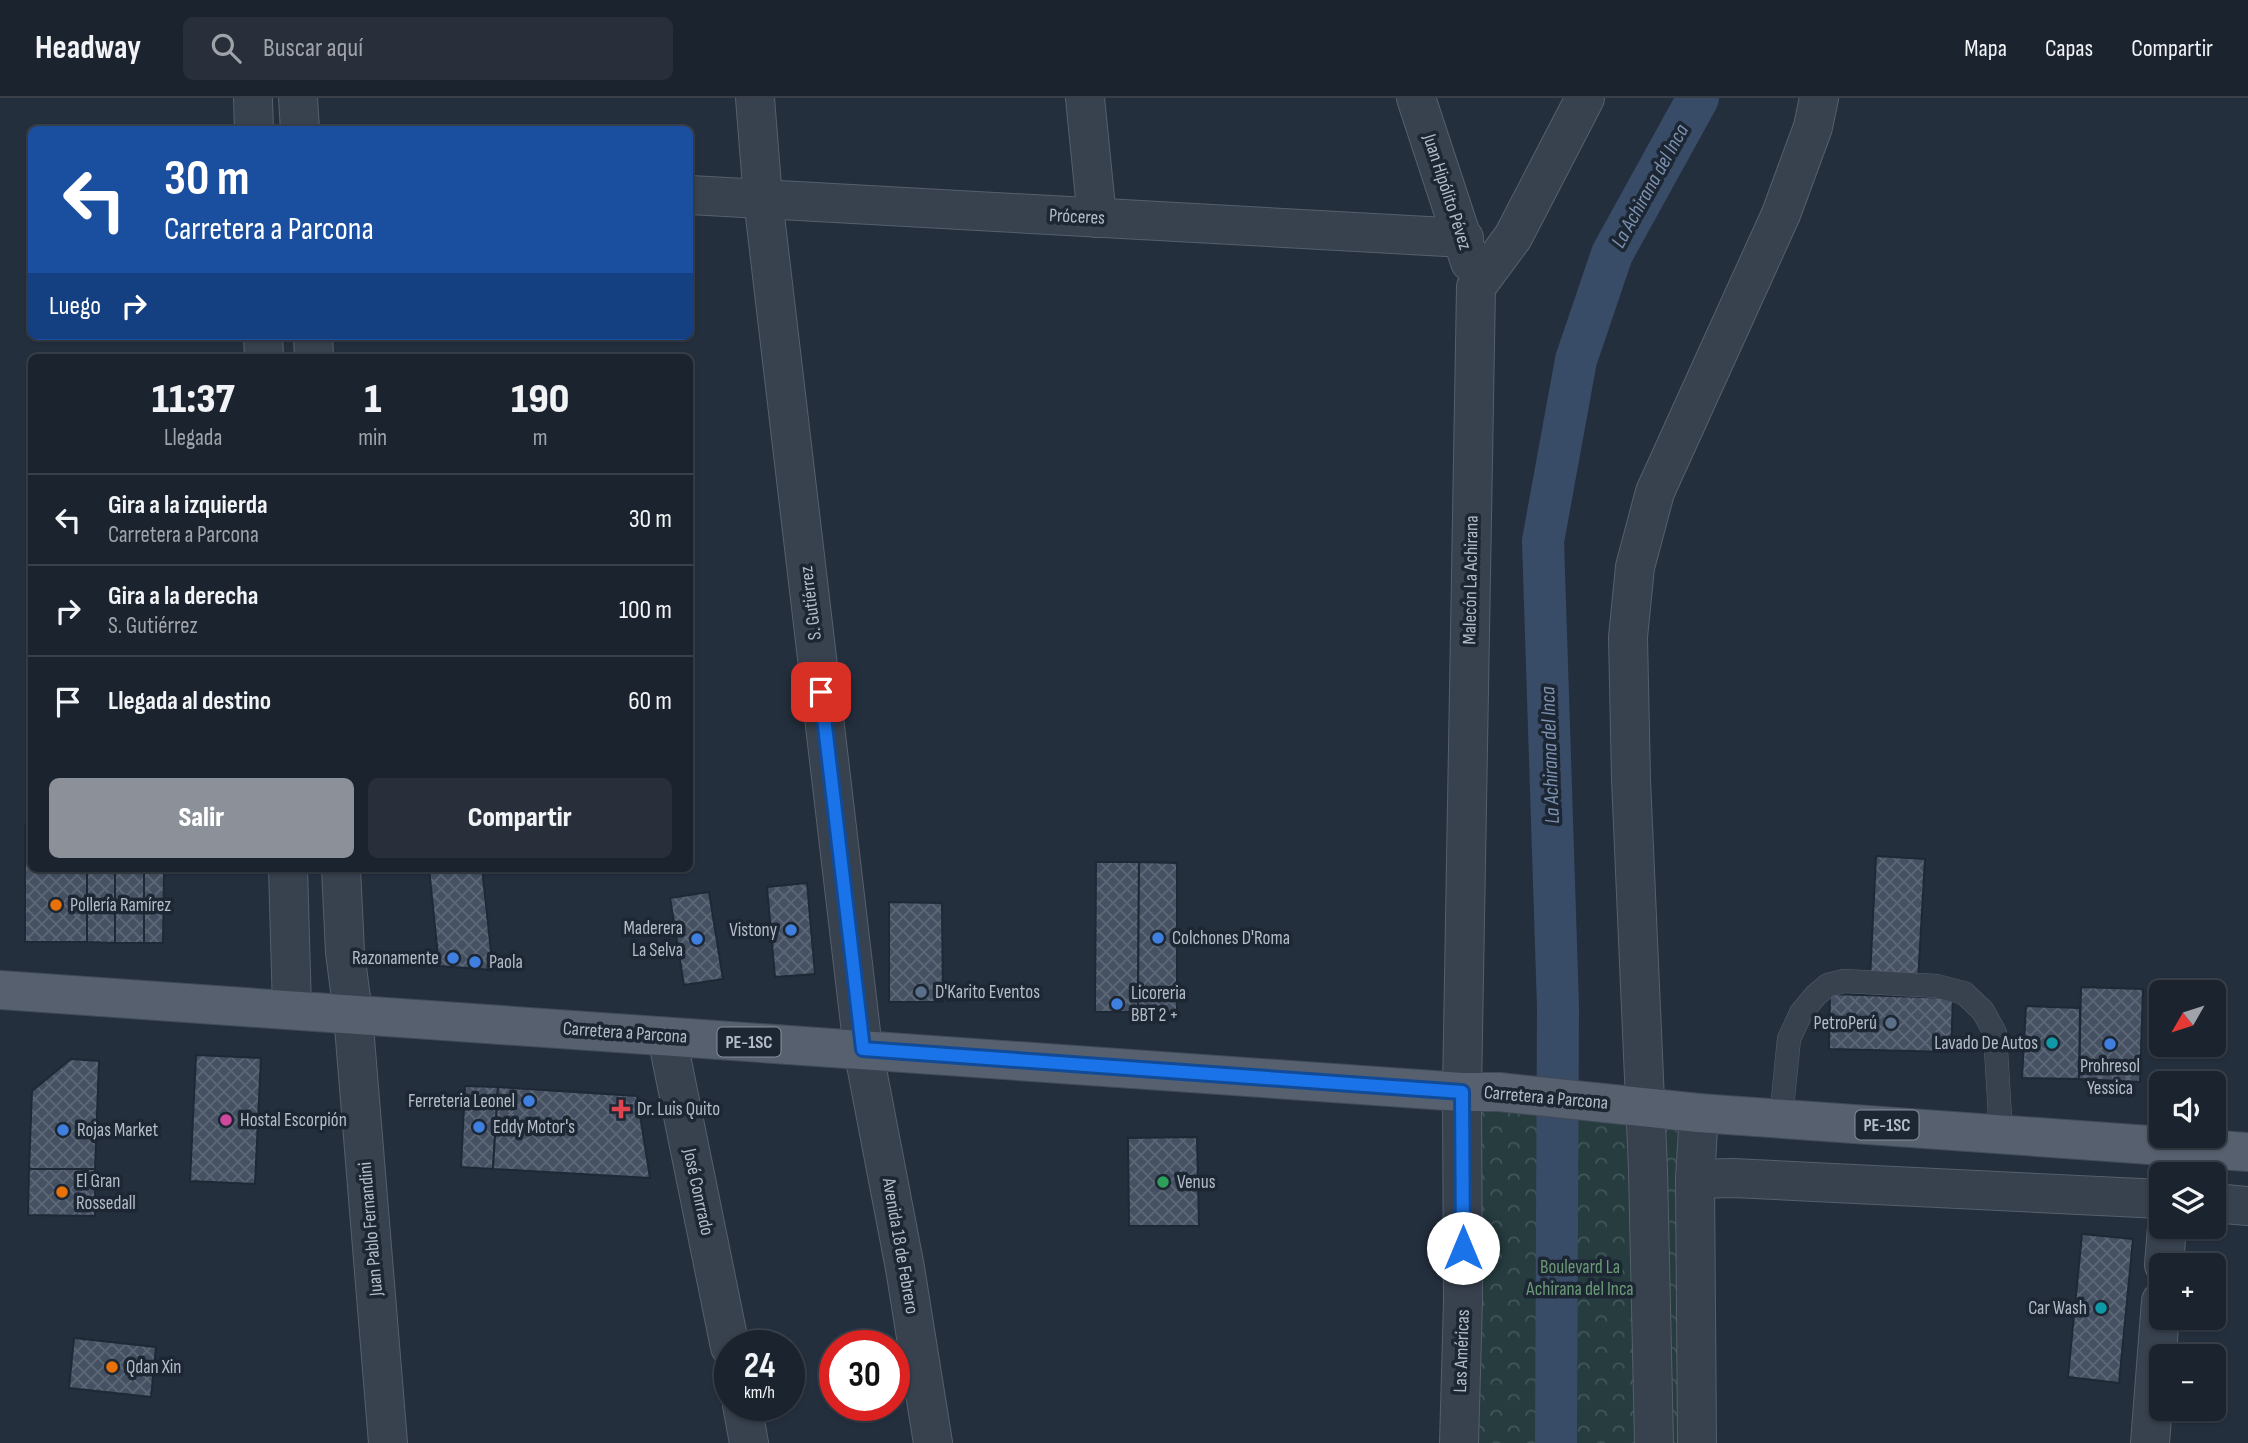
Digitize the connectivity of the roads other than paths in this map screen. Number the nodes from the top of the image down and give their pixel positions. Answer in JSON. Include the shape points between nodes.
{"nodes":[{"id":1,"x":253,"y":98,"type":"edge"},
{"id":2,"x":298,"y":98,"type":"edge"},
{"id":3,"x":755,"y":98,"type":"edge"},
{"id":4,"x":1085,"y":98,"type":"edge"},
{"id":5,"x":1416,"y":98,"type":"edge"},
{"id":6,"x":1585,"y":98,"type":"edge"},
{"id":7,"x":1819,"y":98,"type":"edge"},
{"id":8,"x":254,"y":126,"type":"edge"},
{"id":9,"x":300,"y":126,"type":"edge"},
{"id":10,"x":693,"y":195,"type":"edge"},
{"id":11,"x":763,"y":198,"type":"junction"},
{"id":12,"x":1097,"y":218,"type":"junction"},
{"id":13,"x":1464,"y":239,"type":"junction"},
{"id":14,"x":1476,"y":287,"type":"junction"},
{"id":15,"x":288,"y":872,"type":"edge"},
{"id":16,"x":341,"y":872,"type":"edge"},
{"id":17,"x":0,"y":990,"type":"edge"},
{"id":18,"x":292,"y":1009,"type":"junction"},
{"id":19,"x":353,"y":1014,"type":"junction"},
{"id":20,"x":667,"y":1037,"type":"junction"},
{"id":21,"x":863,"y":1049,"type":"junction"},
{"id":22,"x":1480,"y":1092,"type":"junction"},
{"id":23,"x":1643,"y":1105,"type":"junction"},
{"id":24,"x":1699,"y":1112,"type":"junction"},
{"id":25,"x":1781,"y":1118,"type":"junction"},
{"id":26,"x":2001,"y":1133,"type":"junction"},
{"id":27,"x":2248,"y":1152,"type":"edge"},
{"id":28,"x":2170,"y":1160,"type":"edge"},
{"id":29,"x":1695,"y":1179,"type":"junction"},
{"id":30,"x":2149,"y":1198,"type":"edge"},
{"id":31,"x":2226,"y":1204,"type":"edge"},
{"id":32,"x":2248,"y":1206,"type":"edge"},
{"id":33,"x":727,"y":1330,"type":"edge"},
{"id":34,"x":2159,"y":1330,"type":"edge"},
{"id":35,"x":745,"y":1421,"type":"edge"},
{"id":36,"x":388,"y":1443,"type":"edge"},
{"id":37,"x":749,"y":1443,"type":"edge"},
{"id":38,"x":933,"y":1443,"type":"edge"},
{"id":39,"x":1459,"y":1443,"type":"edge"},
{"id":40,"x":1654,"y":1443,"type":"edge"},
{"id":41,"x":1697,"y":1443,"type":"edge"},
{"id":42,"x":2150,"y":1443,"type":"edge"}],
"edges":[{"from":1,"to":8,"type":"street"},
{"from":2,"to":9,"type":"street"},
{"from":3,"to":11,"type":"street","name":"S. Gutiérrez"},
{"from":4,"to":12,"type":"street"},
{"from":5,"to":13,"type":"street","name":"Juan Hipólito Pévez"},
{"from":6,"to":14,"type":"street","via":[[1513,237]]},
{"from":7,"to":23,"type":"street","via":[[1781,214],[1655,492],[1634,567],[1628,650]]},
{"from":10,"to":11,"type":"street","name":"Próceres"},
{"from":11,"to":12,"type":"street","name":"Próceres"},
{"from":11,"to":21,"type":"street","name":"S. Gutiérrez"},
{"from":12,"to":13,"type":"street","name":"Próceres"},
{"from":13,"to":14,"type":"street","name":"Juan Hipólito Pévez"},
{"from":14,"to":22,"type":"street","name":"Malecón La Achirana"},
{"from":15,"to":18,"type":"street"},
{"from":16,"to":19,"type":"street","name":"Juan Pablo Fernandini"},
{"from":17,"to":18,"type":"main road","name":"Carretera a Parcona","number":"PE-1SC"},
{"from":18,"to":19,"type":"main road","name":"Carretera a Parcona","number":"PE-1SC"},
{"from":19,"to":20,"type":"main road","name":"Carretera a Parcona","number":"PE-1SC"},
{"from":19,"to":36,"type":"street","name":"Juan Pablo Fernandini"},
{"from":20,"to":21,"type":"main road","name":"Carretera a Parcona","number":"PE-1SC"},
{"from":20,"to":33,"type":"street","name":"José Conrrado"},
{"from":21,"to":22,"type":"main road","name":"Carretera a Parcona","number":"PE-1SC"},
{"from":21,"to":38,"type":"street","name":"Avenida 18 de Febrero"},
{"from":22,"to":23,"type":"main road","name":"Carretera a Parcona","number":"PE-1SC"},
{"from":22,"to":39,"type":"street","name":"Las Américas","via":[[1463,1301]]},
{"from":23,"to":24,"type":"main road","name":"Carretera a Parcona","number":"PE-1SC"},
{"from":23,"to":40,"type":"street"},
{"from":24,"to":25,"type":"main road","name":"Carretera a Parcona","number":"PE-1SC"},
{"from":24,"to":29,"type":"street"},
{"from":25,"to":26,"type":"main road","name":"Carretera a Parcona","number":"PE-1SC"},
{"from":25,"to":26,"type":"lane","via":[[1789,1039],[1816,995],[1828,985],[1844,981],[1937,986],[1964,993],[1983,1011],[1995,1033]]},
{"from":26,"to":28,"type":"main road","name":"Carretera a Parcona","number":"PE-1SC"},
{"from":27,"to":28,"type":"main road","number":"PE-1SC"},
{"from":29,"to":30,"type":"street"},
{"from":29,"to":41,"type":"street"},
{"from":31,"to":32,"type":"street"},
{"from":34,"to":42,"type":"street"},
{"from":35,"to":37,"type":"street"}]}
